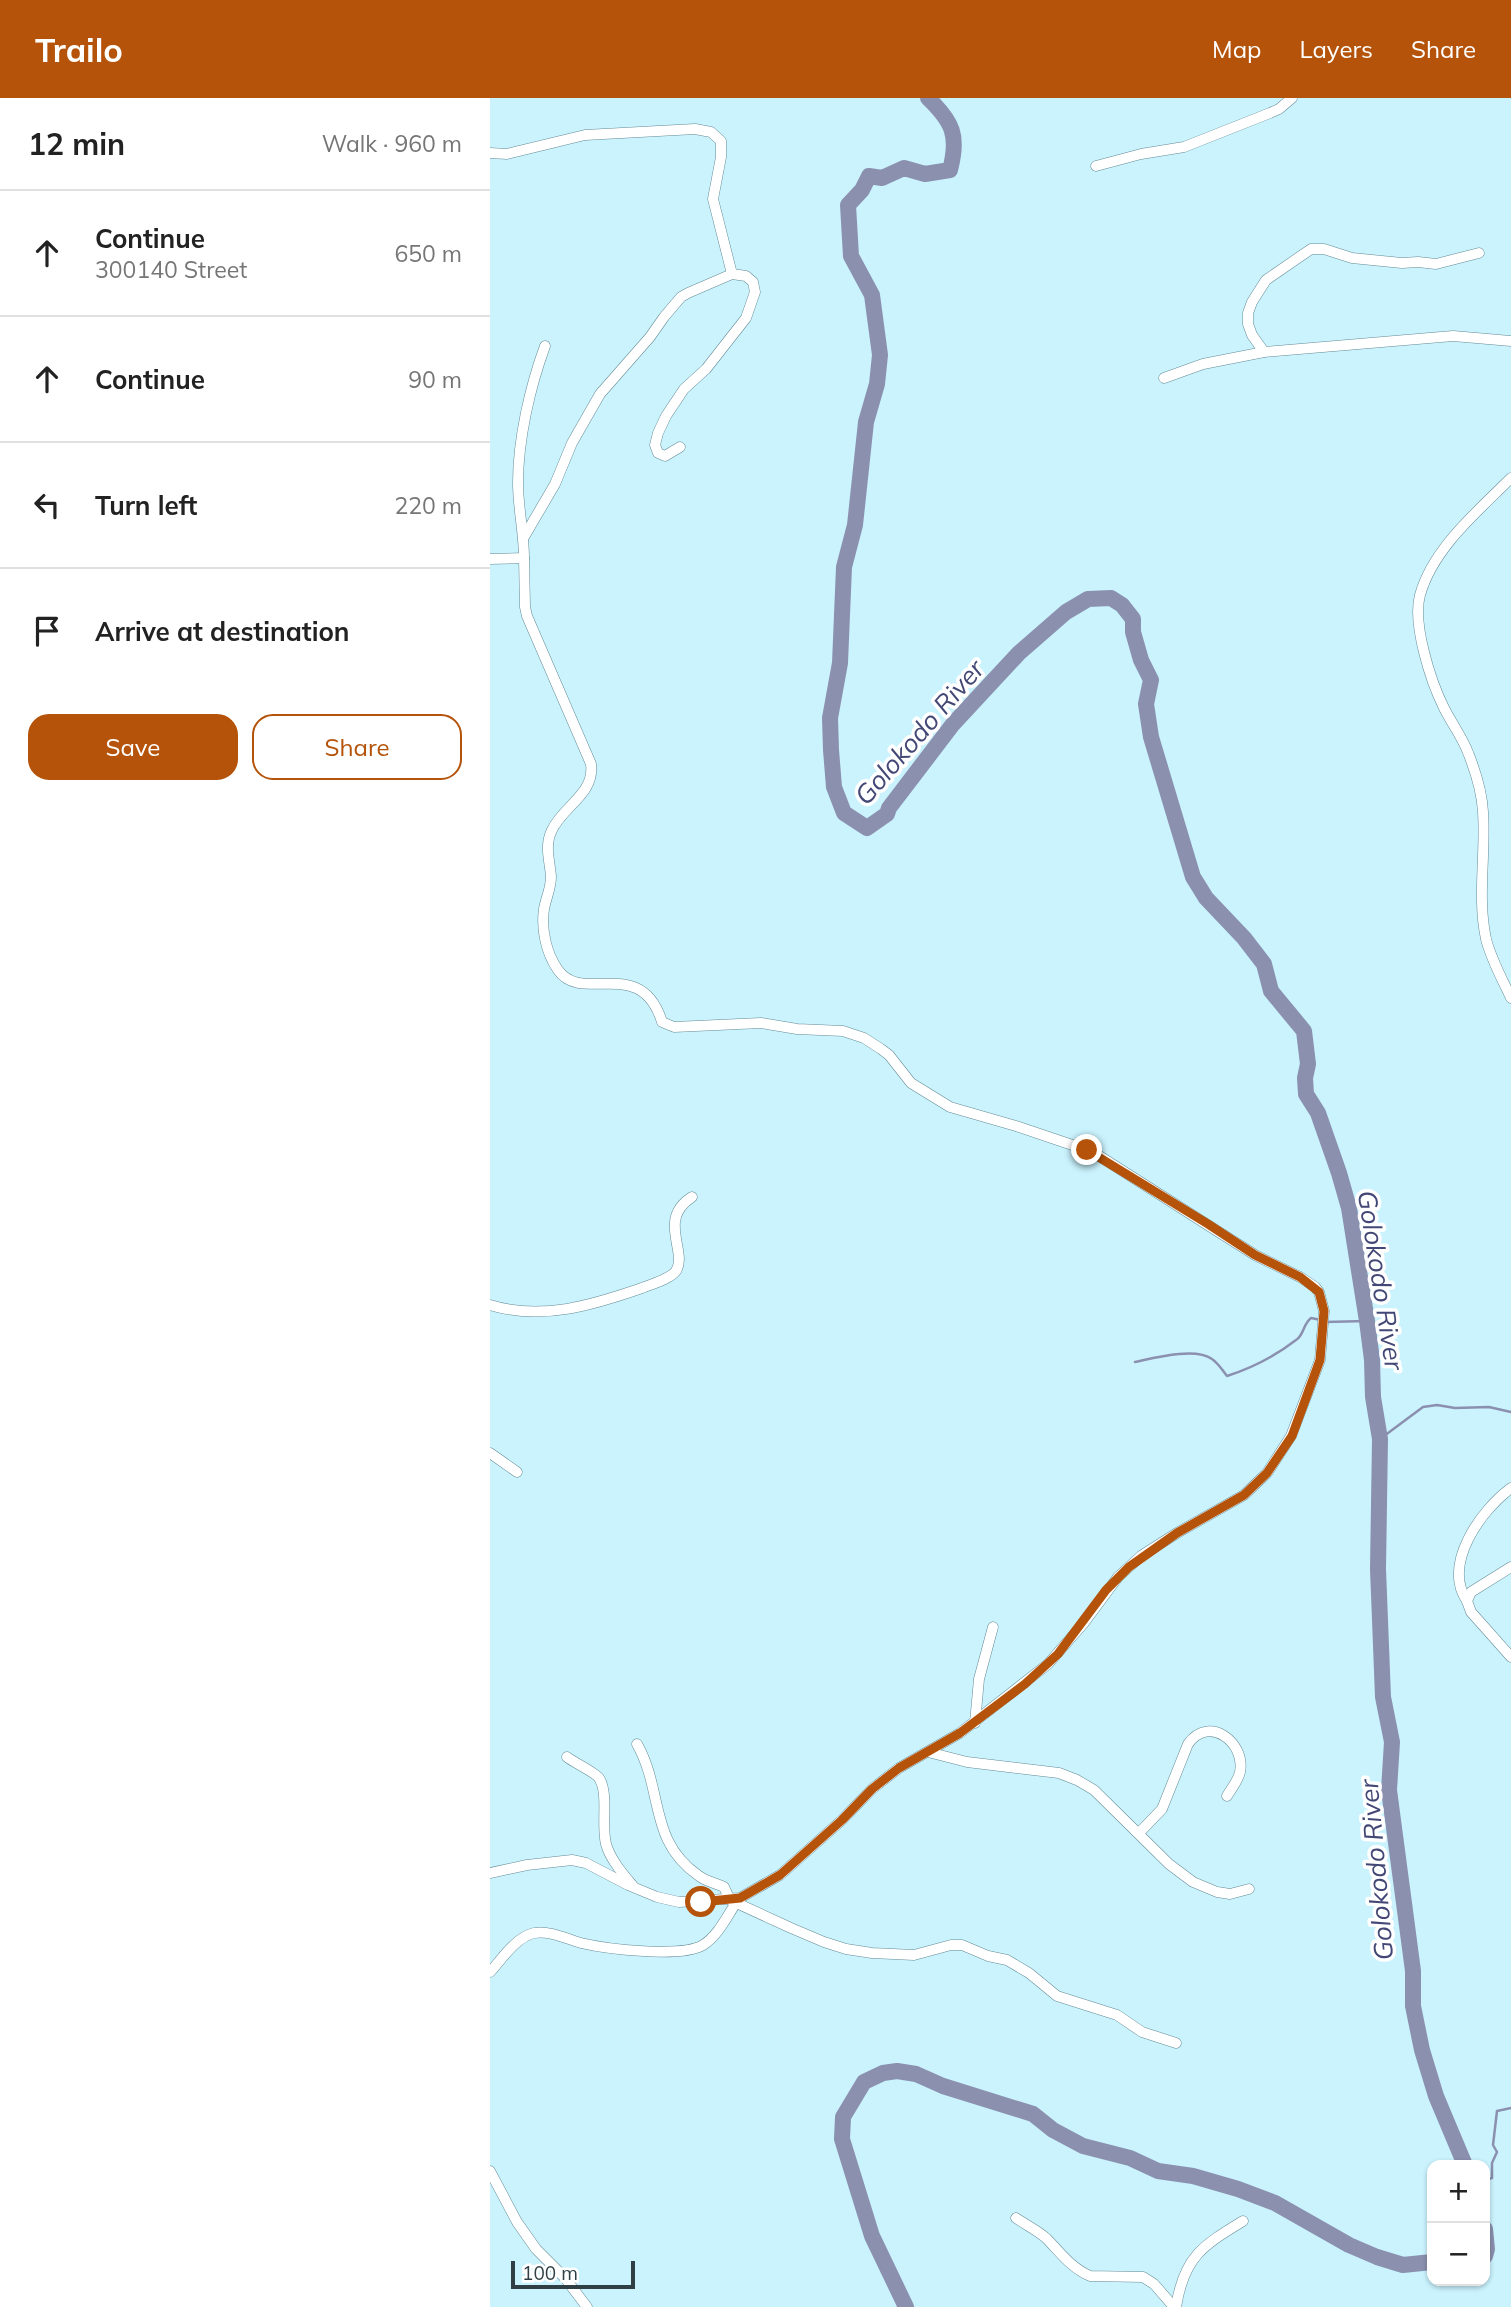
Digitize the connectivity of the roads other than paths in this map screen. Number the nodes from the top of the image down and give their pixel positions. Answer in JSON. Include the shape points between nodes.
{"nodes":[{"id":1,"x":1292,"y":98,"type":"edge"},
{"id":2,"x":490,"y":153,"type":"edge"},
{"id":3,"x":1096,"y":166,"type":"dead end"},
{"id":4,"x":1479,"y":253,"type":"dead end"},
{"id":5,"x":732,"y":274,"type":"junction"},
{"id":6,"x":1511,"y":341,"type":"edge"},
{"id":7,"x":545,"y":346,"type":"dead end"},
{"id":8,"x":1264,"y":352,"type":"junction"},
{"id":9,"x":1164,"y":378,"type":"dead end"},
{"id":10,"x":680,"y":447,"type":"dead end"},
{"id":11,"x":1511,"y":478,"type":"edge"},
{"id":12,"x":524,"y":537,"type":"junction"},
{"id":13,"x":524,"y":558,"type":"junction"},
{"id":14,"x":490,"y":559,"type":"edge"},
{"id":15,"x":1511,"y":998,"type":"edge"},
{"id":16,"x":692,"y":1197,"type":"dead end"},
{"id":17,"x":490,"y":1305,"type":"edge"},
{"id":18,"x":490,"y":1453,"type":"edge"},
{"id":19,"x":517,"y":1472,"type":"dead end"},
{"id":20,"x":1511,"y":1488,"type":"edge"},
{"id":21,"x":1511,"y":1567,"type":"edge"},
{"id":22,"x":1467,"y":1601,"type":"junction"},
{"id":23,"x":993,"y":1627,"type":"dead end"},
{"id":24,"x":1511,"y":1657,"type":"edge"},
{"id":25,"x":975,"y":1723,"type":"junction"},
{"id":26,"x":637,"y":1744,"type":"dead end"},
{"id":27,"x":928,"y":1752,"type":"junction"},
{"id":28,"x":567,"y":1757,"type":"dead end"},
{"id":29,"x":1227,"y":1796,"type":"dead end"},
{"id":30,"x":1139,"y":1833,"type":"junction"},
{"id":31,"x":490,"y":1873,"type":"edge"},
{"id":32,"x":633,"y":1887,"type":"junction"},
{"id":33,"x":1249,"y":1889,"type":"dead end"},
{"id":34,"x":733,"y":1901,"type":"junction"},
{"id":35,"x":490,"y":1972,"type":"edge"},
{"id":36,"x":1176,"y":2043,"type":"dead end"},
{"id":37,"x":490,"y":2171,"type":"edge"},
{"id":38,"x":1016,"y":2218,"type":"dead end"},
{"id":39,"x":1243,"y":2221,"type":"dead end"},
{"id":40,"x":587,"y":2307,"type":"edge"},
{"id":41,"x":1175,"y":2307,"type":"edge"}],
"edges":[{"from":1,"to":3,"type":"street","via":[[1279,109],[1184,147]]},
{"from":2,"to":5,"type":"street","via":[[507,154],[585,135],[711,132],[721,141],[713,199]]},
{"from":4,"to":8,"type":"street","via":[[1436,264],[1352,258],[1324,248],[1311,249],[1266,280],[1252,302],[1248,324]]},
{"from":5,"to":10,"type":"street","via":[[753,282],[752,304],[731,338],[684,390],[658,433],[658,453],[665,456]]},
{"from":5,"to":12,"type":"street","via":[[681,298],[600,394]]},
{"from":6,"to":8,"type":"street","via":[[1453,336]]},
{"from":7,"to":12,"type":"street","via":[[535,374],[520,456]]},
{"from":8,"to":9,"type":"street","via":[[1203,364]]},
{"from":11,"to":15,"type":"street","via":[[1448,544],[1426,581],[1419,609],[1424,649],[1436,687],[1469,753],[1479,787],[1486,939]]},
{"from":12,"to":13,"type":"street"},
{"from":13,"to":14,"type":"street"},
{"from":13,"to":25,"type":"street","via":[[527,616],[592,773],[587,788],[557,820],[548,841],[551,878],[543,920],[547,945],[559,972],[576,982],[632,986],[653,999],[662,1021],[674,1027],[761,1023],[853,1034],[889,1055],[911,1083],[950,1107],[1093,1152],[1319,1292],[1324,1311],[1320,1360],[1292,1436],[1267,1473],[1237,1500],[1177,1533],[1129,1567],[1058,1654]]},
{"from":16,"to":17,"type":"street","via":[[677,1213],[678,1265],[674,1273],[606,1301],[562,1310],[527,1312]]},
{"from":18,"to":19,"type":"street"},
{"from":20,"to":22,"type":"street","via":[[1481,1518],[1462,1555],[1459,1578]]},
{"from":21,"to":22,"type":"street","via":[[1471,1592]]},
{"from":22,"to":24,"type":"street","via":[[1471,1612]]},
{"from":23,"to":25,"type":"street","via":[[979,1679]]},
{"from":25,"to":27,"type":"street"},
{"from":26,"to":34,"type":"street","via":[[647,1762],[665,1837],[685,1865],[724,1887]]},
{"from":27,"to":30,"type":"street","via":[[1077,1780]]},
{"from":27,"to":34,"type":"street","via":[[872,1789],[780,1875]]},
{"from":28,"to":32,"type":"street","via":[[600,1779],[606,1846]]},
{"from":29,"to":30,"type":"street","via":[[1240,1775],[1238,1751],[1222,1733],[1211,1730],[1188,1744],[1162,1809]]},
{"from":30,"to":33,"type":"street","via":[[1193,1882],[1230,1894]]},
{"from":31,"to":32,"type":"street","via":[[572,1860]]},
{"from":32,"to":34,"type":"street","via":[[679,1902]]},
{"from":34,"to":35,"type":"street","via":[[709,1940],[694,1949],[668,1952],[600,1946],[547,1933],[532,1934],[514,1945]]},
{"from":34,"to":36,"type":"street","via":[[846,1949],[914,1955],[962,1945],[1013,1963],[1057,1996],[1116,2015],[1142,2032]]},
{"from":37,"to":40,"type":"street","via":[[536,2249]]},
{"from":38,"to":41,"type":"street","via":[[1083,2273],[1143,2277]]},
{"from":39,"to":41,"type":"street","via":[[1213,2239],[1189,2264]]}]}
